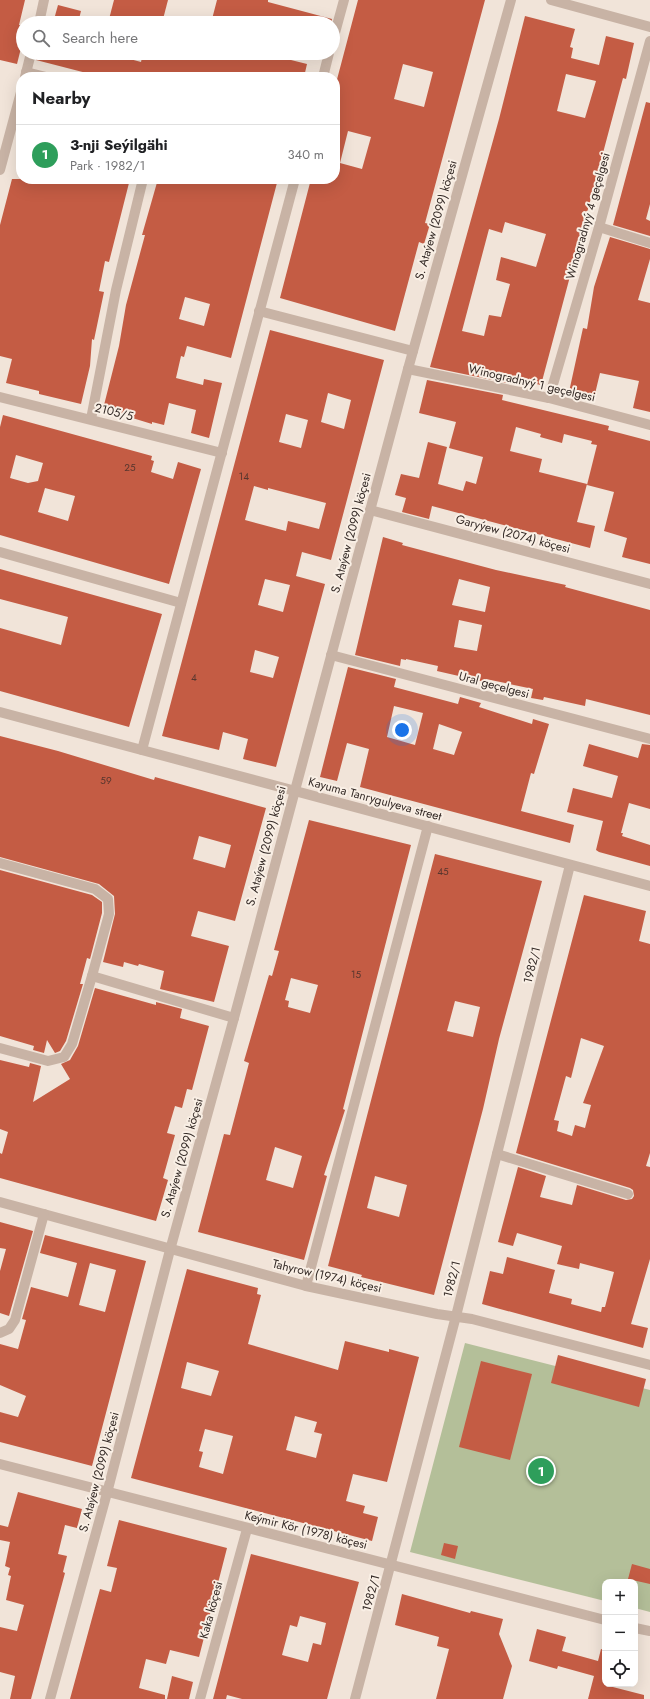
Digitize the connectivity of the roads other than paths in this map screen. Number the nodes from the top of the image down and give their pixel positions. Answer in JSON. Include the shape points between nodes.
{"nodes":[{"id":1,"x":44,"y":0,"type":"edge"},
{"id":2,"x":344,"y":0,"type":"edge"},
{"id":3,"x":511,"y":0,"type":"edge"},
{"id":4,"x":551,"y":0,"type":"edge"},
{"id":5,"x":41,"y":16,"type":"edge"},
{"id":6,"x":340,"y":16,"type":"edge"},
{"id":7,"x":650,"y":27,"type":"edge"},
{"id":8,"x":650,"y":41,"type":"edge"},
{"id":9,"x":29,"y":60,"type":"edge"},
{"id":10,"x":328,"y":60,"type":"edge"},
{"id":11,"x":26,"y":72,"type":"edge"},
{"id":12,"x":324,"y":72,"type":"edge"},
{"id":13,"x":16,"y":111,"type":"edge"},
{"id":14,"x":0,"y":170,"type":"edge"},
{"id":15,"x":142,"y":184,"type":"edge"},
{"id":16,"x":294,"y":184,"type":"edge"},
{"id":17,"x":599,"y":227,"type":"junction"},
{"id":18,"x":650,"y":244,"type":"edge"},
{"id":19,"x":259,"y":311,"type":"junction"},
{"id":20,"x":413,"y":351,"type":"junction"},
{"id":21,"x":408,"y":369,"type":"junction"},
{"id":22,"x":0,"y":396,"type":"edge"},
{"id":23,"x":549,"y":398,"type":"junction"},
{"id":24,"x":91,"y":419,"type":"junction"},
{"id":25,"x":650,"y":425,"type":"edge"},
{"id":26,"x":222,"y":453,"type":"junction"},
{"id":27,"x":370,"y":510,"type":"junction"},
{"id":28,"x":0,"y":552,"type":"edge"},
{"id":29,"x":650,"y":584,"type":"edge"},
{"id":30,"x":181,"y":603,"type":"junction"},
{"id":31,"x":331,"y":655,"type":"junction"},
{"id":32,"x":0,"y":712,"type":"edge"},
{"id":33,"x":650,"y":739,"type":"edge"},
{"id":34,"x":142,"y":750,"type":"junction"},
{"id":35,"x":294,"y":791,"type":"junction"},
{"id":36,"x":428,"y":826,"type":"junction"},
{"id":37,"x":0,"y":863,"type":"edge"},
{"id":38,"x":570,"y":865,"type":"junction"},
{"id":39,"x":650,"y":886,"type":"edge"},
{"id":40,"x":92,"y":976,"type":"junction"},
{"id":41,"x":234,"y":1018,"type":"junction"},
{"id":42,"x":0,"y":1048,"type":"edge"},
{"id":43,"x":497,"y":1154,"type":"junction"},
{"id":44,"x":628,"y":1194,"type":"dead end"},
{"id":45,"x":0,"y":1202,"type":"edge"},
{"id":46,"x":44,"y":1214,"type":"junction"},
{"id":47,"x":170,"y":1250,"type":"junction"},
{"id":48,"x":306,"y":1286,"type":"junction"},
{"id":49,"x":456,"y":1316,"type":"junction"},
{"id":50,"x":0,"y":1333,"type":"edge"},
{"id":51,"x":650,"y":1365,"type":"edge"},
{"id":52,"x":0,"y":1464,"type":"edge"},
{"id":53,"x":107,"y":1493,"type":"junction"},
{"id":54,"x":247,"y":1528,"type":"junction"},
{"id":55,"x":391,"y":1565,"type":"junction"},
{"id":56,"x":602,"y":1619,"type":"edge"},
{"id":57,"x":638,"y":1629,"type":"edge"},
{"id":58,"x":650,"y":1631,"type":"edge"},
{"id":59,"x":50,"y":1699,"type":"edge"},
{"id":60,"x":200,"y":1699,"type":"edge"},
{"id":61,"x":355,"y":1699,"type":"edge"}],
"edges":[{"from":1,"to":5,"type":"street"},
{"from":2,"to":6,"type":"street"},
{"from":3,"to":20,"type":"street","name":"S. Ataýew (2099) köçesi"},
{"from":4,"to":7,"type":"street"},
{"from":8,"to":17,"type":"street","name":"Winogradnyý 4 geçelgesi"},
{"from":9,"to":11,"type":"street"},
{"from":10,"to":12,"type":"street"},
{"from":13,"to":14,"type":"street"},
{"from":15,"to":24,"type":"street","via":[[116,290]]},
{"from":16,"to":19,"type":"street"},
{"from":17,"to":18,"type":"street"},
{"from":17,"to":23,"type":"street","name":"Winogradnyý 4 geçelgesi"},
{"from":19,"to":20,"type":"street"},
{"from":19,"to":26,"type":"street"},
{"from":20,"to":21,"type":"street","name":"S. Ataýew (2099) köçesi"},
{"from":21,"to":23,"type":"street","name":"Winogradnyý 1 geçelgesi"},
{"from":21,"to":27,"type":"street","name":"S. Ataýew (2099) köçesi"},
{"from":22,"to":24,"type":"street","name":"2105/5"},
{"from":23,"to":25,"type":"street","name":"Winogradnyý 1 geçelgesi"},
{"from":24,"to":26,"type":"street","name":"2105/5"},
{"from":26,"to":30,"type":"street"},
{"from":27,"to":29,"type":"street","name":"Garyýew (2074) köçesi"},
{"from":27,"to":31,"type":"street","name":"S. Ataýew (2099) köçesi"},
{"from":28,"to":30,"type":"street"},
{"from":30,"to":34,"type":"street"},
{"from":31,"to":33,"type":"street","name":"Ural geçelgesi"},
{"from":31,"to":35,"type":"street","name":"S. Ataýew (2099) köçesi"},
{"from":32,"to":34,"type":"street","name":"Kayuma Tanrygulyeva street"},
{"from":34,"to":35,"type":"street","name":"Kayuma Tanrygulyeva street"},
{"from":35,"to":36,"type":"street","name":"Kayuma Tanrygulyeva street"},
{"from":35,"to":41,"type":"street","name":"S. Ataýew (2099) köçesi"},
{"from":36,"to":38,"type":"street","name":"Kayuma Tanrygulyeva street"},
{"from":36,"to":48,"type":"street"},
{"from":37,"to":40,"type":"street","via":[[95,889],[108,899],[109,914]]},
{"from":38,"to":39,"type":"street","name":"Kayuma Tanrygulyeva street"},
{"from":38,"to":43,"type":"street","name":"1982/1"},
{"from":40,"to":41,"type":"street"},
{"from":40,"to":42,"type":"street","via":[[72,1044],[64,1057],[48,1060]]},
{"from":41,"to":47,"type":"street","name":"S. Ataýew (2099) köçesi"},
{"from":43,"to":44,"type":"street"},
{"from":43,"to":49,"type":"street","name":"1982/1"},
{"from":45,"to":46,"type":"street","name":"Tahyrow (1974) köçesi"},
{"from":46,"to":47,"type":"street","name":"Tahyrow (1974) köçesi"},
{"from":46,"to":50,"type":"street","via":[[15,1320],[9,1329]]},
{"from":47,"to":48,"type":"street","name":"Tahyrow (1974) köçesi"},
{"from":47,"to":53,"type":"street","name":"S. Ataýew (2099) köçesi"},
{"from":48,"to":49,"type":"street","name":"Tahyrow (1974) köçesi"},
{"from":49,"to":51,"type":"street","name":"Tahyrow (1974) köçesi"},
{"from":49,"to":55,"type":"street","name":"1982/1"},
{"from":52,"to":53,"type":"street","name":"Keýmir Kör (1978) köçesi"},
{"from":53,"to":54,"type":"street","name":"Keýmir Kör (1978) köçesi"},
{"from":53,"to":59,"type":"street","name":"S. Ataýew (2099) köçesi"},
{"from":54,"to":55,"type":"street","name":"Keýmir Kör (1978) köçesi"},
{"from":54,"to":60,"type":"street","name":"Kaka köçesi"},
{"from":55,"to":56,"type":"street","name":"Keýmir Kör (1978) köçesi"},
{"from":55,"to":61,"type":"street","name":"1982/1"},
{"from":57,"to":58,"type":"street"}]}
